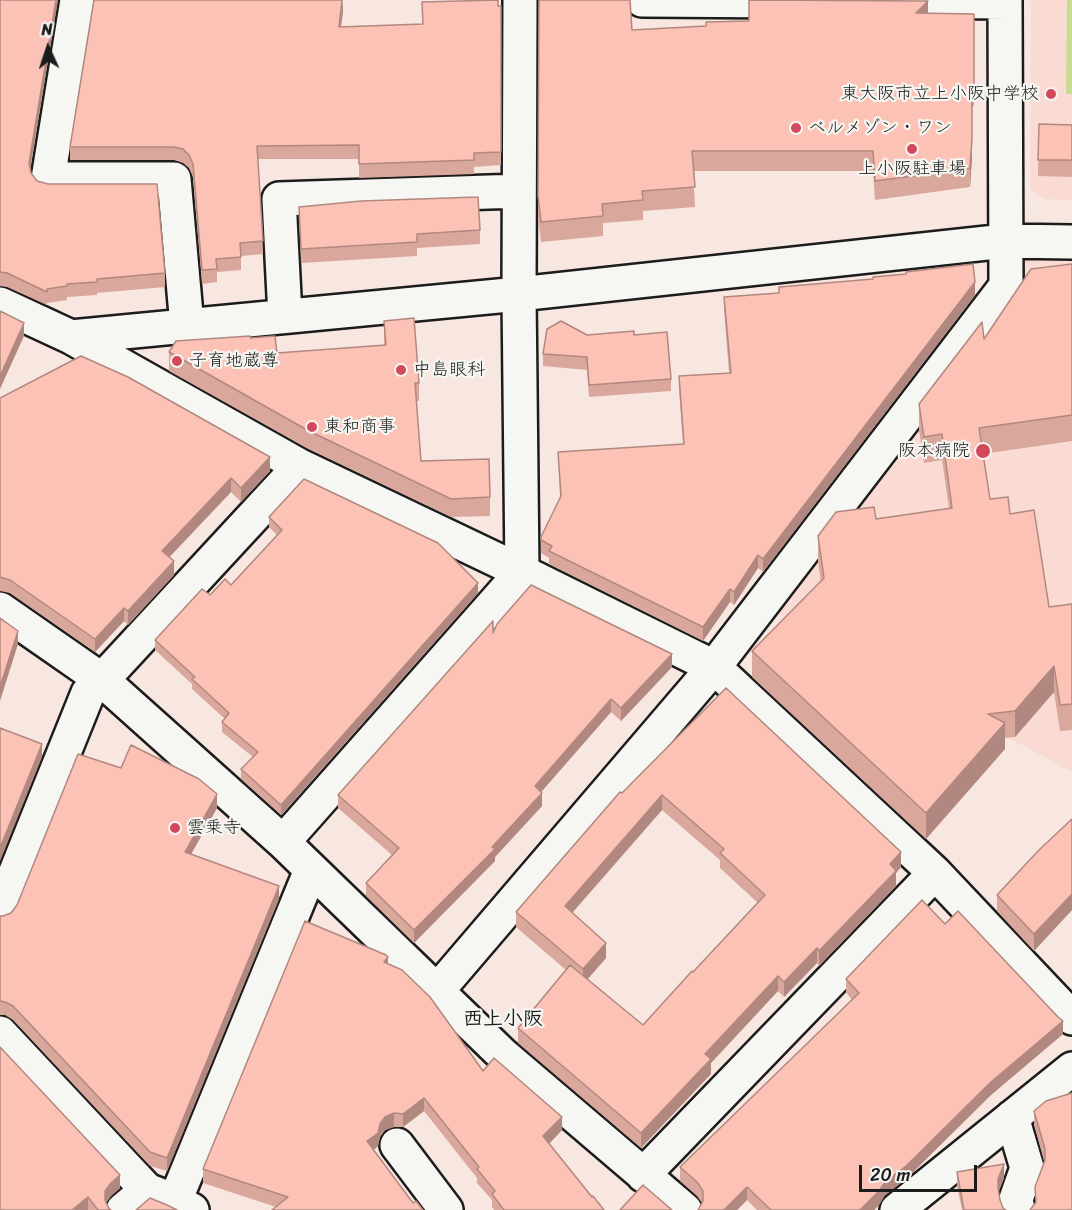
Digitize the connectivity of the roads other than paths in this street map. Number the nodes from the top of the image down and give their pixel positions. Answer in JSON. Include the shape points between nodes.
{"nodes":[{"id":1,"x":77,"y":0,"type":"edge"},
{"id":2,"x":520,"y":0,"type":"edge"},
{"id":3,"x":642,"y":0,"type":"edge"},
{"id":4,"x":818,"y":1,"type":"edge"},
{"id":5,"x":853,"y":1,"type":"edge"},
{"id":6,"x":1005,"y":1,"type":"edge"},
{"id":7,"x":519,"y":191,"type":"junction"},
{"id":8,"x":1005,"y":241,"type":"junction"},
{"id":9,"x":1072,"y":242,"type":"edge"},
{"id":10,"x":519,"y":294,"type":"junction"},
{"id":11,"x":0,"y":304,"type":"edge"},
{"id":12,"x":285,"y":316,"type":"junction"},
{"id":13,"x":187,"y":326,"type":"junction"},
{"id":14,"x":71,"y":337,"type":"junction"},
{"id":15,"x":300,"y":466,"type":"junction"},
{"id":16,"x":522,"y":572,"type":"junction"},
{"id":17,"x":0,"y":609,"type":"edge"},
{"id":18,"x":714,"y":667,"type":"junction"},
{"id":19,"x":102,"y":680,"type":"junction"},
{"id":20,"x":283,"y":842,"type":"junction"},
{"id":21,"x":311,"y":870,"type":"junction"},
{"id":22,"x":935,"y":873,"type":"junction"},
{"id":23,"x":0,"y":912,"type":"edge"},
{"id":24,"x":437,"y":991,"type":"junction"},
{"id":25,"x":1072,"y":1018,"type":"edge"},
{"id":26,"x":0,"y":1033,"type":"edge"},
{"id":27,"x":1072,"y":1069,"type":"edge"},
{"id":28,"x":1012,"y":1117,"type":"junction"},
{"id":29,"x":397,"y":1145,"type":"dead end"},
{"id":30,"x":643,"y":1175,"type":"junction"},
{"id":31,"x":159,"y":1203,"type":"edge"},
{"id":32,"x":446,"y":1210,"type":"edge"},
{"id":33,"x":685,"y":1210,"type":"edge"},
{"id":34,"x":897,"y":1210,"type":"edge"},
{"id":35,"x":1018,"y":1210,"type":"edge"}],
"edges":[{"from":1,"to":13,"type":"street","via":[[48,178],[174,178]]},
{"from":2,"to":7,"type":"street"},
{"from":3,"to":4,"type":"street"},
{"from":5,"to":6,"type":"street"},
{"from":6,"to":8,"type":"street"},
{"from":7,"to":10,"type":"street"},
{"from":7,"to":12,"type":"street","via":[[279,199]]},
{"from":8,"to":9,"type":"street"},
{"from":8,"to":10,"type":"street"},
{"from":8,"to":18,"type":"street","via":[[1006,286]]},
{"from":10,"to":12,"type":"street"},
{"from":10,"to":16,"type":"street"},
{"from":11,"to":14,"type":"street"},
{"from":12,"to":13,"type":"street"},
{"from":13,"to":14,"type":"street"},
{"from":14,"to":15,"type":"street"},
{"from":15,"to":16,"type":"street"},
{"from":15,"to":19,"type":"street"},
{"from":16,"to":18,"type":"street"},
{"from":16,"to":20,"type":"street"},
{"from":17,"to":19,"type":"street"},
{"from":18,"to":22,"type":"street"},
{"from":18,"to":24,"type":"street"},
{"from":19,"to":20,"type":"street"},
{"from":19,"to":23,"type":"street","via":[[88,693]]},
{"from":20,"to":21,"type":"street"},
{"from":21,"to":24,"type":"street"},
{"from":21,"to":31,"type":"street"},
{"from":22,"to":25,"type":"street"},
{"from":22,"to":30,"type":"street"},
{"from":24,"to":30,"type":"street","via":[[502,1054]]},
{"from":26,"to":31,"type":"street"},
{"from":27,"to":28,"type":"street"},
{"from":28,"to":34,"type":"street"},
{"from":28,"to":35,"type":"street","via":[[1027,1168],[1016,1198]]},
{"from":29,"to":32,"type":"street"},
{"from":30,"to":33,"type":"street"}]}
